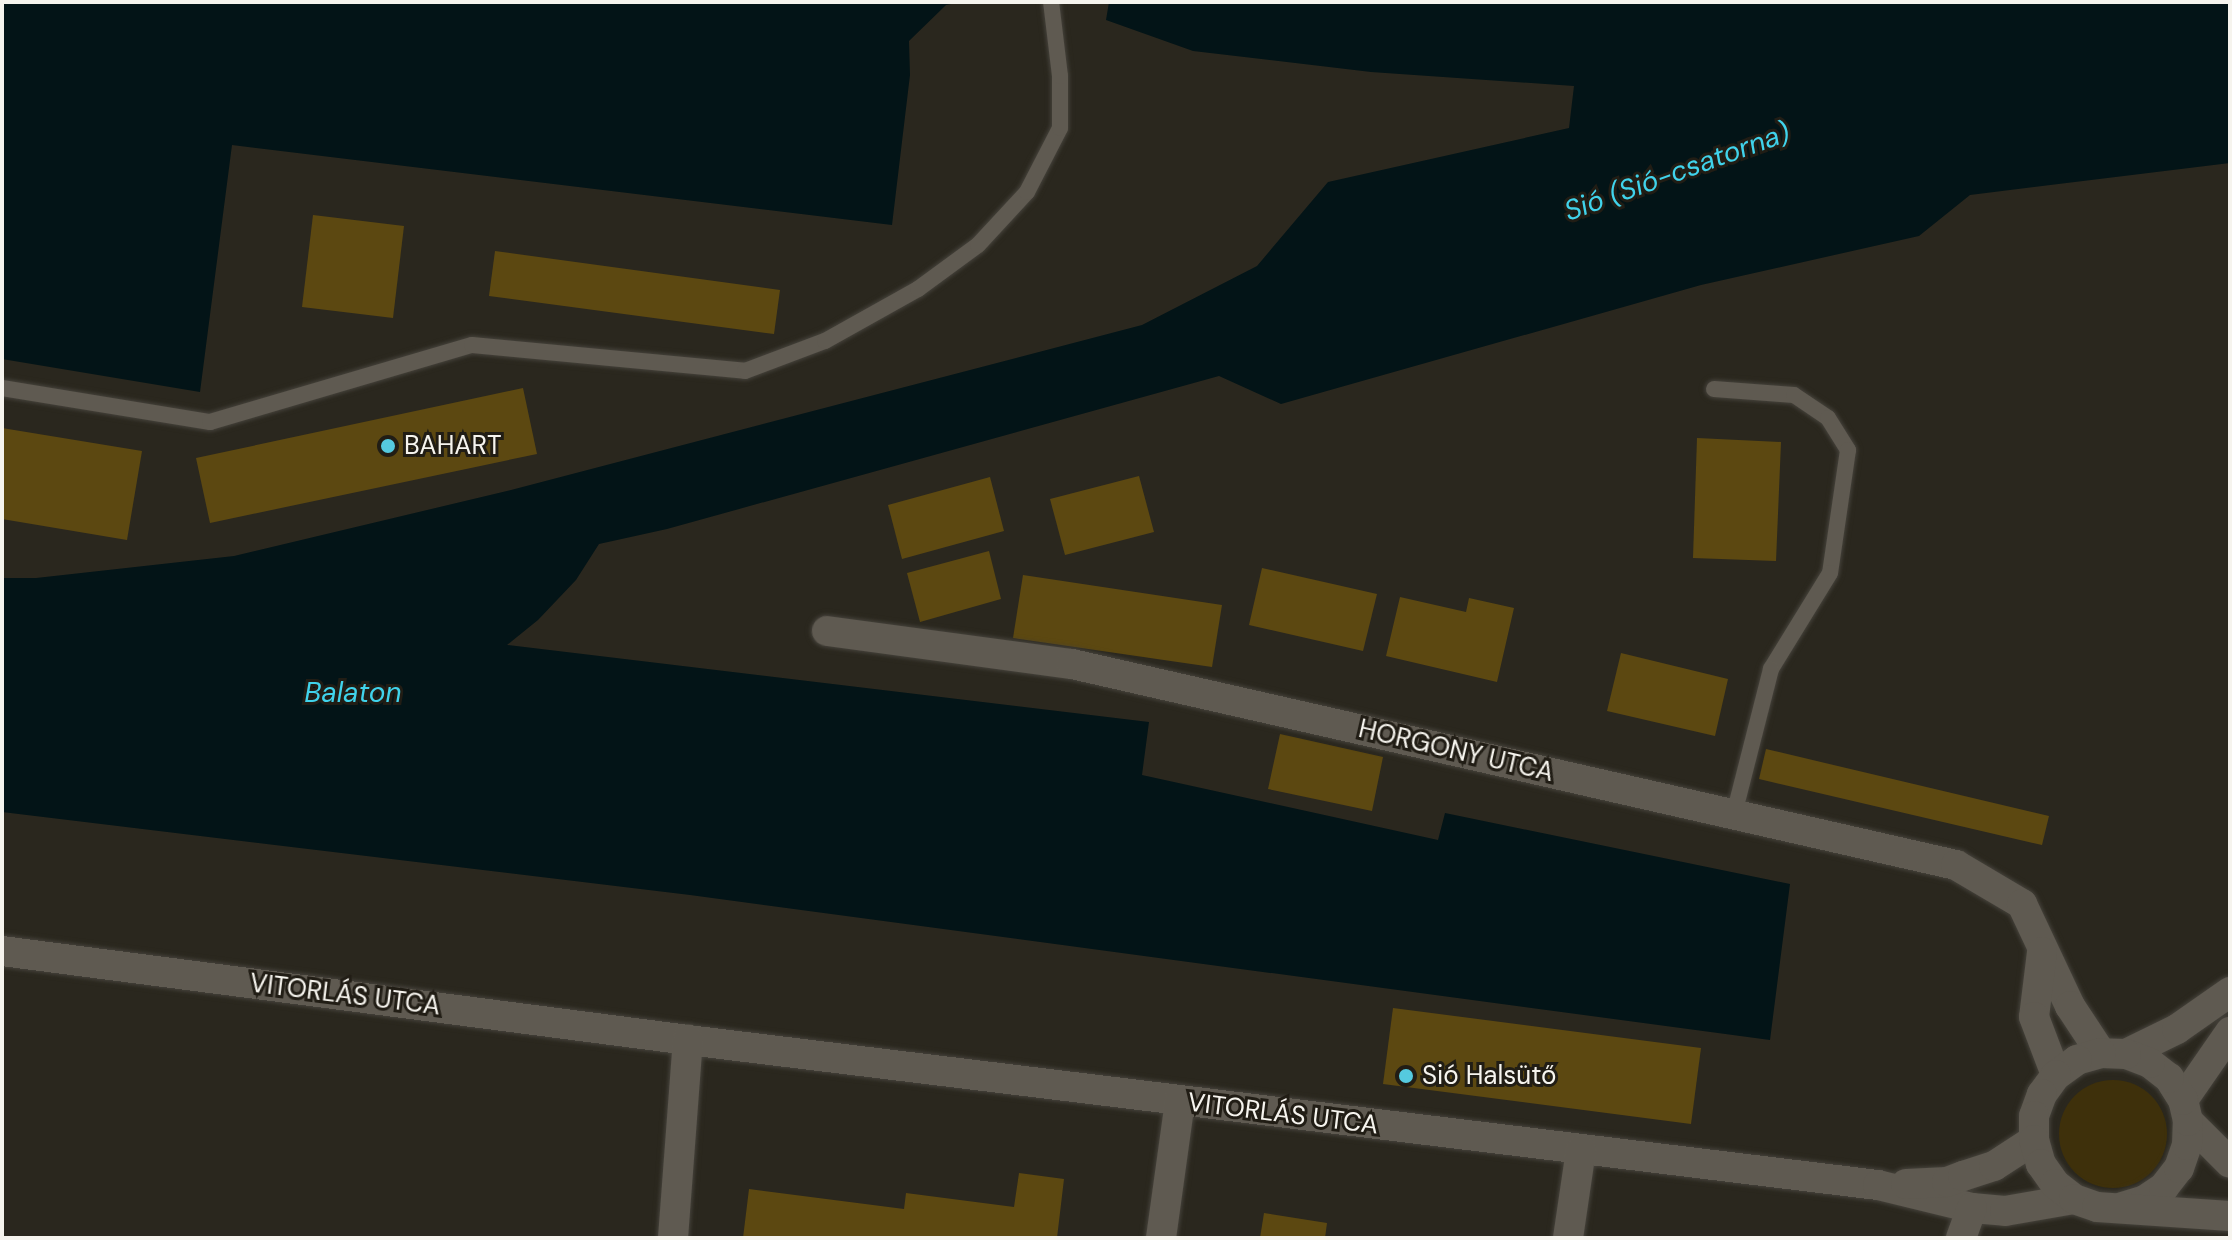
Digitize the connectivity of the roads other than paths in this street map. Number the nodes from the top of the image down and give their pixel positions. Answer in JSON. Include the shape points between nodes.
{"nodes":[{"id":1,"x":1051,"y":2,"type":"edge"},
{"id":2,"x":2,"y":388,"type":"edge"},
{"id":3,"x":1714,"y":389,"type":"dead end"},
{"id":4,"x":827,"y":631,"type":"dead end"},
{"id":5,"x":1734,"y":814,"type":"junction"},
{"id":6,"x":2,"y":951,"type":"edge"},
{"id":7,"x":2042,"y":952,"type":"junction"},
{"id":8,"x":2230,"y":992,"type":"edge"},
{"id":9,"x":2230,"y":1032,"type":"edge"},
{"id":10,"x":688,"y":1040,"type":"junction"},
{"id":11,"x":2114,"y":1054,"type":"junction"},
{"id":12,"x":2056,"y":1075,"type":"junction"},
{"id":13,"x":1180,"y":1101,"type":"junction"},
{"id":14,"x":2186,"y":1110,"type":"junction"},
{"id":15,"x":2034,"y":1140,"type":"junction"},
{"id":16,"x":1581,"y":1150,"type":"junction"},
{"id":17,"x":2230,"y":1163,"type":"edge"},
{"id":18,"x":1878,"y":1185,"type":"junction"},
{"id":19,"x":2074,"y":1199,"type":"junction"},
{"id":20,"x":2122,"y":1207,"type":"junction"},
{"id":21,"x":1972,"y":1208,"type":"junction"},
{"id":22,"x":2200,"y":1212,"type":"junction"},
{"id":23,"x":2230,"y":1216,"type":"edge"},
{"id":24,"x":2230,"y":1229,"type":"edge"},
{"id":25,"x":673,"y":1238,"type":"edge"},
{"id":26,"x":1161,"y":1238,"type":"edge"},
{"id":27,"x":1568,"y":1238,"type":"edge"},
{"id":28,"x":1961,"y":1238,"type":"edge"}],
"edges":[{"from":1,"to":2,"type":"lane","via":[[1060,128],[1027,192],[978,245],[918,289],[811,346],[745,371],[472,345],[210,422]]},
{"from":3,"to":5,"type":"lane","via":[[1794,395],[1828,418],[1848,450],[1830,573],[1771,669]]},
{"from":4,"to":5,"type":"street","name":"HORGONY UTCA","via":[[1072,664]]},
{"from":5,"to":7,"type":"street","name":"HORGONY UTCA","via":[[1956,865],[2022,904]]},
{"from":6,"to":10,"type":"street","name":"VITORLÁS UTCA"},
{"from":7,"to":11,"type":"street","name":"HORGONY UTCA","via":[[2070,1006]]},
{"from":7,"to":12,"type":"street","name":"HORGONY UTCA","via":[[2034,1017]]},
{"from":8,"to":11,"type":"street","via":[[2177,1029]]},
{"from":9,"to":14,"type":"street"},
{"from":10,"to":13,"type":"street","name":"VITORLÁS UTCA"},
{"from":10,"to":25,"type":"street"},
{"from":11,"to":12,"type":"street","via":[[2077,1060]]},
{"from":11,"to":14,"type":"street","via":[[2150,1063],[2169,1078]]},
{"from":12,"to":15,"type":"street","via":[[2034,1116]]},
{"from":13,"to":16,"type":"street","name":"VITORLÁS UTCA"},
{"from":13,"to":26,"type":"street"},
{"from":14,"to":17,"type":"street"},
{"from":14,"to":20,"type":"street","via":[[2187,1145],[2179,1168],[2145,1200]]},
{"from":15,"to":18,"type":"street","name":"VITORLÁS UTCA","via":[[1994,1166],[1947,1182]]},
{"from":15,"to":19,"type":"street","via":[[2041,1164]]},
{"from":16,"to":18,"type":"street","name":"VITORLÁS UTCA"},
{"from":16,"to":27,"type":"street"},
{"from":18,"to":21,"type":"street","name":"VITORLÁS UTCA"},
{"from":19,"to":20,"type":"street","name":"VITORLÁS UTCA","via":[[2097,1207]]},
{"from":19,"to":21,"type":"street","name":"VITORLÁS UTCA","via":[[2005,1211]]},
{"from":20,"to":22,"type":"street","name":"VITORLÁS UTCA"},
{"from":21,"to":28,"type":"street"},
{"from":22,"to":23,"type":"street","name":"VITORLÁS UTCA"},
{"from":22,"to":24,"type":"street"}]}
